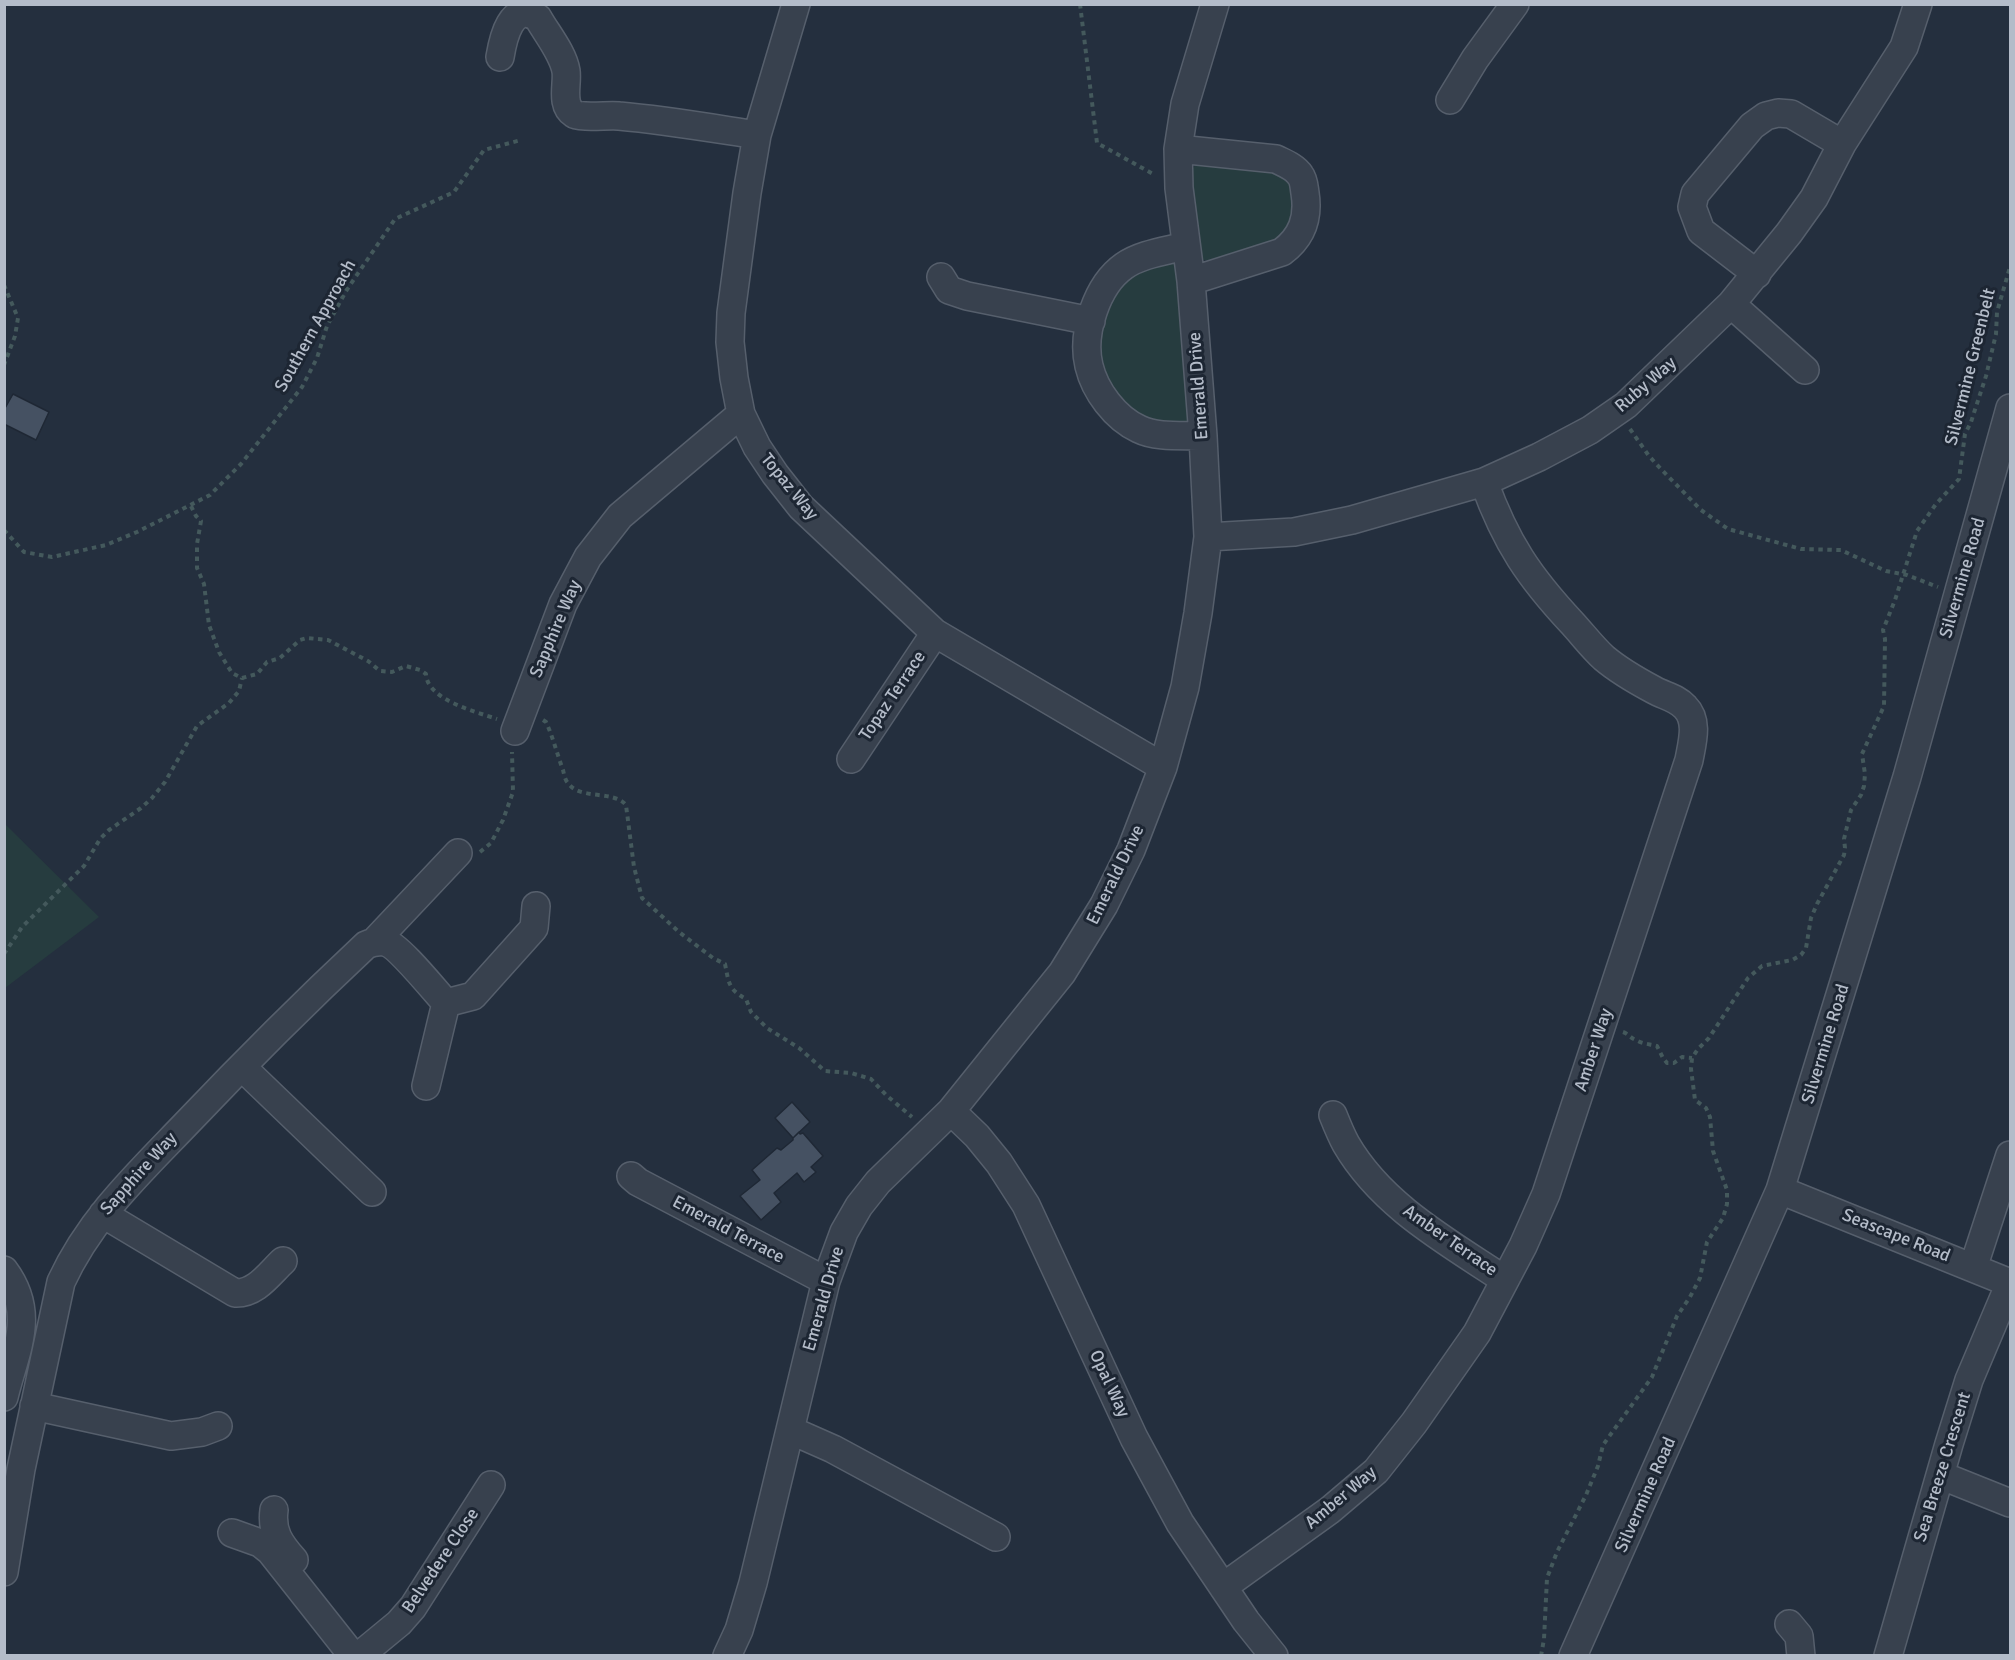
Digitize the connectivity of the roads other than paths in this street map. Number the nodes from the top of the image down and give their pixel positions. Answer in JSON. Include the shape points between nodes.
{"nodes":[{"id":1,"x":796,"y":4,"type":"edge"},
{"id":2,"x":1215,"y":4,"type":"edge"},
{"id":3,"x":1918,"y":4,"type":"edge"},
{"id":4,"x":1510,"y":6,"type":"edge"},
{"id":5,"x":500,"y":57,"type":"dead end"},
{"id":6,"x":1450,"y":100,"type":"dead end"},
{"id":7,"x":756,"y":135,"type":"junction"},
{"id":8,"x":1842,"y":144,"type":"junction"},
{"id":9,"x":1178,"y":149,"type":"junction"},
{"id":10,"x":1185,"y":246,"type":"junction"},
{"id":11,"x":1756,"y":274,"type":"junction"},
{"id":12,"x":941,"y":277,"type":"dead end"},
{"id":13,"x":1191,"y":281,"type":"junction"},
{"id":14,"x":1731,"y":304,"type":"junction"},
{"id":15,"x":1091,"y":321,"type":"junction"},
{"id":16,"x":1805,"y":370,"type":"dead end"},
{"id":17,"x":2010,"y":408,"type":"edge"},
{"id":18,"x":741,"y":414,"type":"junction"},
{"id":19,"x":1203,"y":436,"type":"junction"},
{"id":20,"x":1484,"y":483,"type":"junction"},
{"id":21,"x":1208,"y":537,"type":"junction"},
{"id":22,"x":935,"y":633,"type":"junction"},
{"id":23,"x":519,"y":723,"type":"road end"},
{"id":24,"x":851,"y":759,"type":"dead end"},
{"id":25,"x":1162,"y":767,"type":"junction"},
{"id":26,"x":458,"y":853,"type":"road end"},
{"id":27,"x":536,"y":906,"type":"dead end"},
{"id":28,"x":374,"y":942,"type":"junction"},
{"id":29,"x":446,"y":1003,"type":"junction"},
{"id":30,"x":242,"y":1067,"type":"junction"},
{"id":31,"x":426,"y":1086,"type":"dead end"},
{"id":32,"x":951,"y":1111,"type":"junction"},
{"id":33,"x":1333,"y":1115,"type":"dead end"},
{"id":34,"x":2010,"y":1155,"type":"edge"},
{"id":35,"x":631,"y":1176,"type":"dead end"},
{"id":36,"x":1780,"y":1190,"type":"junction"},
{"id":37,"x":372,"y":1192,"type":"dead end"},
{"id":38,"x":103,"y":1214,"type":"junction"},
{"id":39,"x":284,"y":1261,"type":"dead end"},
{"id":40,"x":1973,"y":1268,"type":"junction"},
{"id":41,"x":4,"y":1270,"type":"edge"},
{"id":42,"x":1505,"y":1280,"type":"junction"},
{"id":43,"x":826,"y":1281,"type":"junction"},
{"id":44,"x":2010,"y":1283,"type":"edge"},
{"id":45,"x":5,"y":1396,"type":"edge"},
{"id":46,"x":34,"y":1406,"type":"junction"},
{"id":47,"x":218,"y":1425,"type":"dead end"},
{"id":48,"x":790,"y":1430,"type":"junction"},
{"id":49,"x":13,"y":1464,"type":"edge"},
{"id":50,"x":1940,"y":1475,"type":"junction"},
{"id":51,"x":491,"y":1485,"type":"dead end"},
{"id":52,"x":2010,"y":1503,"type":"edge"},
{"id":53,"x":274,"y":1510,"type":"dead end"},
{"id":54,"x":232,"y":1533,"type":"dead end"},
{"id":55,"x":996,"y":1537,"type":"dead end"},
{"id":56,"x":4,"y":1572,"type":"edge"},
{"id":57,"x":1223,"y":1587,"type":"junction"},
{"id":58,"x":1789,"y":1624,"type":"dead end"},
{"id":59,"x":360,"y":1653,"type":"edge"},
{"id":60,"x":727,"y":1656,"type":"edge"},
{"id":61,"x":1274,"y":1656,"type":"edge"},
{"id":62,"x":1573,"y":1656,"type":"edge"},
{"id":63,"x":1800,"y":1656,"type":"edge"},
{"id":64,"x":1888,"y":1656,"type":"edge"}],
"edges":[{"from":1,"to":7,"type":"street","name":"Topaz Way"},
{"from":2,"to":9,"type":"street","name":"Emerald Drive","via":[[1185,104]]},
{"from":3,"to":8,"type":"street","name":"Ruby Way","via":[[1904,47]]},
{"from":4,"to":6,"type":"street"},
{"from":5,"to":7,"type":"street","via":[[509,24],[525,12],[537,18],[564,64],[565,95],[573,114],[651,119]]},
{"from":7,"to":18,"type":"street","name":"Topaz Way","via":[[731,313],[730,342]]},
{"from":8,"to":11,"type":"street","name":"Ruby Way","via":[[1814,198]]},
{"from":8,"to":11,"type":"street","via":[[1791,114],[1766,116],[1752,126],[1695,194],[1692,207],[1701,231]]},
{"from":9,"to":10,"type":"street","name":"Emerald Drive"},
{"from":9,"to":13,"type":"street","via":[[1276,159],[1299,173],[1307,207],[1300,234],[1282,252]]},
{"from":10,"to":13,"type":"street","name":"Emerald Drive"},
{"from":10,"to":15,"type":"street","via":[[1139,258],[1122,267],[1098,300]]},
{"from":11,"to":14,"type":"street","name":"Ruby Way"},
{"from":12,"to":15,"type":"street","via":[[949,290],[967,296]]},
{"from":13,"to":19,"type":"street","name":"Emerald Drive"},
{"from":14,"to":16,"type":"street"},
{"from":14,"to":20,"type":"street","name":"Ruby Way","via":[[1618,411],[1590,430]]},
{"from":15,"to":19,"type":"street","via":[[1087,342],[1089,365],[1111,407],[1128,423],[1150,433]]},
{"from":17,"to":36,"type":"street","name":"Silvermine Road","via":[[1907,777]]},
{"from":18,"to":22,"type":"street","name":"Topaz Way","via":[[757,447],[801,507]]},
{"from":18,"to":23,"type":"street","name":"Sapphire Way","via":[[620,516],[588,557],[563,604]]},
{"from":19,"to":21,"type":"street","name":"Emerald Drive"},
{"from":20,"to":21,"type":"street","name":"Ruby Way","via":[[1294,532]]},
{"from":20,"to":42,"type":"street","name":"Amber Way","via":[[1504,533],[1546,595],[1604,658],[1653,690],[1674,698],[1693,720],[1689,760],[1546,1194]]},
{"from":21,"to":25,"type":"street","name":"Emerald Drive","via":[[1185,687]]},
{"from":22,"to":24,"type":"street","name":"Topaz Terrace"},
{"from":22,"to":25,"type":"street","name":"Topaz Way"},
{"from":25,"to":32,"type":"street","name":"Emerald Drive","via":[[1131,850],[1098,915],[1062,973]]},
{"from":26,"to":28,"type":"street","name":"Sapphire Way"},
{"from":27,"to":29,"type":"street","via":[[534,928],[473,996]]},
{"from":28,"to":29,"type":"street","via":[[387,942],[398,950]]},
{"from":28,"to":30,"type":"street","name":"Sapphire Way","via":[[352,958]]},
{"from":29,"to":31,"type":"street"},
{"from":30,"to":37,"type":"street"},
{"from":30,"to":38,"type":"street","name":"Sapphire Way"},
{"from":32,"to":43,"type":"street","name":"Emerald Drive","via":[[878,1182],[859,1206],[844,1232]]},
{"from":32,"to":57,"type":"street","name":"Opal Way","via":[[999,1163],[1026,1205],[1134,1438],[1180,1523]]},
{"from":33,"to":42,"type":"street","name":"Amber Terrace","via":[[1362,1166],[1389,1197],[1416,1221]]},
{"from":34,"to":40,"type":"street"},
{"from":35,"to":43,"type":"street","name":"Emerald Terrace"},
{"from":36,"to":40,"type":"street","name":"Seascape Road"},
{"from":36,"to":62,"type":"street","name":"Silvermine Road"},
{"from":38,"to":39,"type":"street","via":[[235,1293],[253,1290]]},
{"from":38,"to":46,"type":"street","name":"Sapphire Way","via":[[74,1255],[61,1282]]},
{"from":40,"to":44,"type":"street","name":"Seascape Road"},
{"from":41,"to":45,"type":"street","via":[[17,1289],[23,1317]]},
{"from":42,"to":57,"type":"street","name":"Amber Way","via":[[1477,1333],[1376,1471],[1330,1510]]},
{"from":43,"to":48,"type":"street","name":"Emerald Drive"},
{"from":44,"to":50,"type":"street","name":"Sea Breeze Crescent","via":[[1970,1380]]},
{"from":46,"to":47,"type":"street","via":[[171,1436],[185,1436]]},
{"from":46,"to":49,"type":"street","name":"Sapphire Way"},
{"from":48,"to":55,"type":"street"},
{"from":48,"to":60,"type":"street","name":"Emerald Drive","via":[[753,1583]]},
{"from":49,"to":56,"type":"street","name":"Sapphire Way"},
{"from":50,"to":52,"type":"street"},
{"from":50,"to":64,"type":"street","name":"Sea Breeze Crescent"},
{"from":51,"to":59,"type":"street","name":"Belvedere Close","via":[[413,1607]]},
{"from":53,"to":59,"type":"street","via":[[279,1543]]},
{"from":54,"to":59,"type":"street","via":[[270,1551]]},
{"from":57,"to":61,"type":"street","name":"Opal Way"},
{"from":58,"to":63,"type":"street","via":[[1799,1636]]}]}
